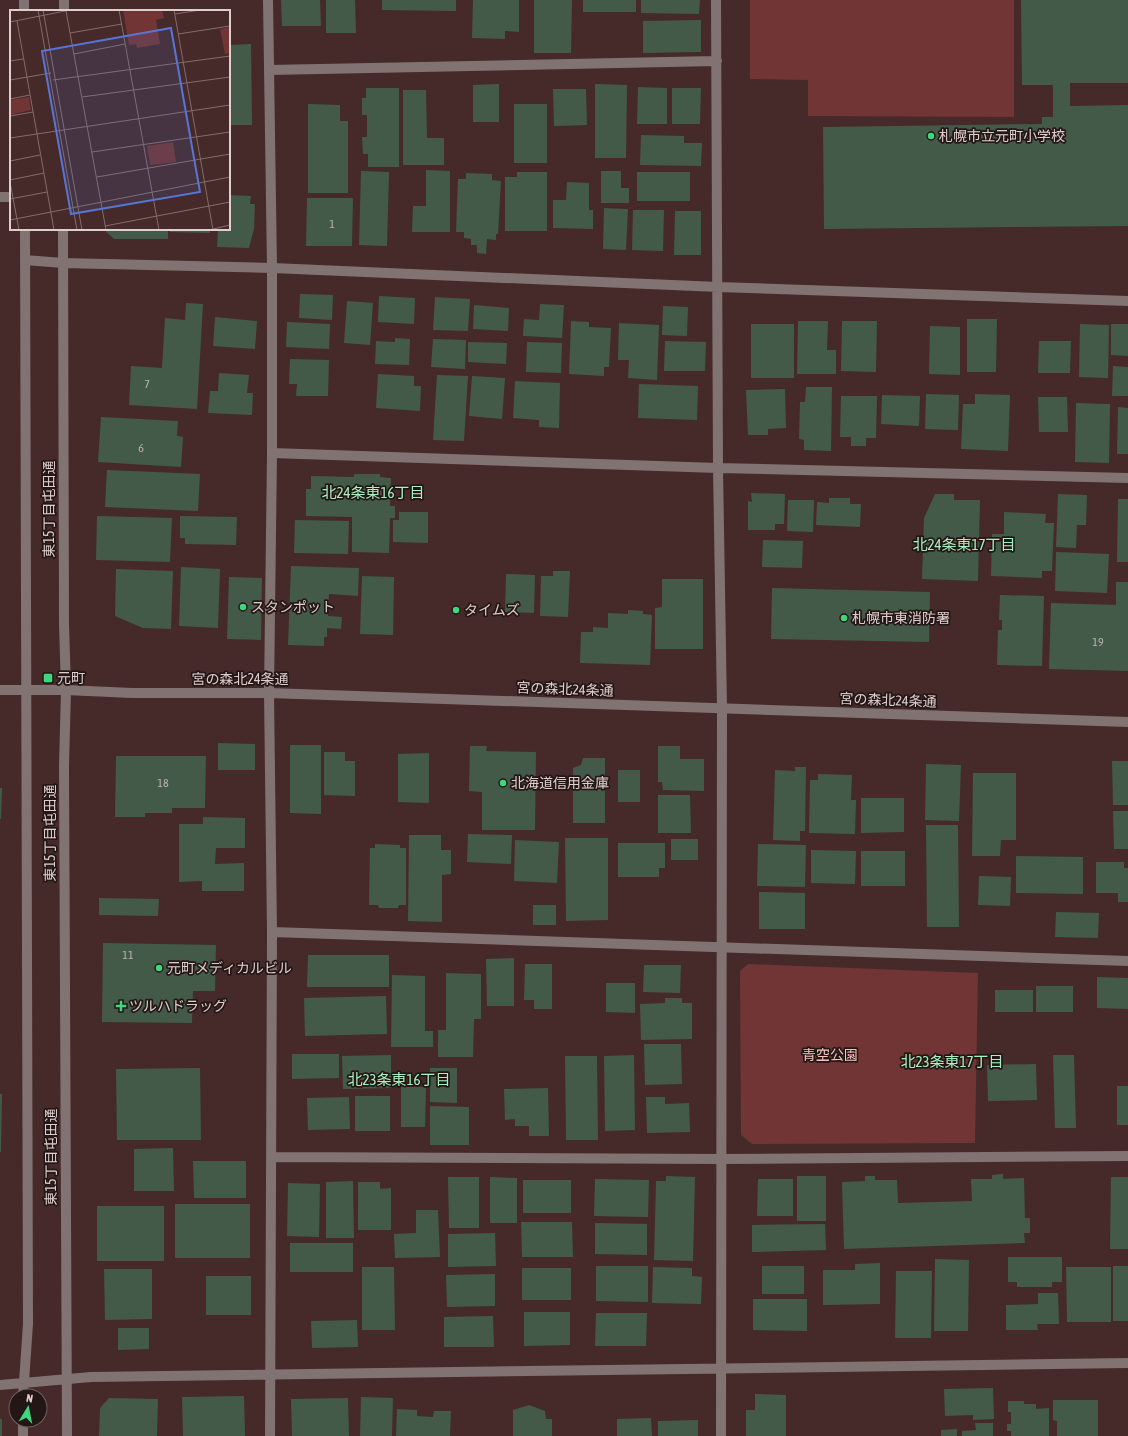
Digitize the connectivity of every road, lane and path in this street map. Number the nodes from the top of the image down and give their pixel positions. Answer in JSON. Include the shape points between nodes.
{"nodes":[{"id":1,"x":268,"y":0,"type":"edge"},
{"id":2,"x":716,"y":0,"type":"edge"},
{"id":3,"x":717,"y":61,"type":"junction"},
{"id":4,"x":269,"y":70,"type":"junction"},
{"id":5,"x":25,"y":230,"type":"edge"},
{"id":6,"x":63,"y":230,"type":"edge"},
{"id":7,"x":25,"y":260,"type":"junction"},
{"id":8,"x":63,"y":263,"type":"junction"},
{"id":9,"x":272,"y":268,"type":"junction"},
{"id":10,"x":718,"y":287,"type":"junction"},
{"id":11,"x":1128,"y":301,"type":"edge"},
{"id":12,"x":272,"y":453,"type":"junction"},
{"id":13,"x":718,"y":468,"type":"junction"},
{"id":14,"x":1128,"y":478,"type":"edge"},
{"id":15,"x":0,"y":690,"type":"edge"},
{"id":16,"x":26,"y":690,"type":"junction"},
{"id":17,"x":66,"y":690,"type":"junction"},
{"id":18,"x":269,"y":693,"type":"junction"},
{"id":19,"x":722,"y":708,"type":"junction"},
{"id":20,"x":1128,"y":722,"type":"edge"},
{"id":21,"x":272,"y":932,"type":"junction"},
{"id":22,"x":722,"y":947,"type":"junction"},
{"id":23,"x":1128,"y":961,"type":"edge"},
{"id":24,"x":1128,"y":1156,"type":"edge"},
{"id":25,"x":272,"y":1158,"type":"junction"},
{"id":26,"x":722,"y":1159,"type":"junction"},
{"id":27,"x":1128,"y":1363,"type":"edge"},
{"id":28,"x":721,"y":1369,"type":"junction"},
{"id":29,"x":270,"y":1374,"type":"junction"},
{"id":30,"x":67,"y":1378,"type":"junction"},
{"id":31,"x":23,"y":1383,"type":"junction"},
{"id":32,"x":0,"y":1385,"type":"edge"},
{"id":33,"x":23,"y":1388,"type":"edge"},
{"id":34,"x":66,"y":1436,"type":"edge"},
{"id":35,"x":270,"y":1436,"type":"edge"},
{"id":36,"x":721,"y":1436,"type":"edge"}],
"edges":[{"from":1,"to":4,"type":"street"},
{"from":2,"to":3,"type":"street"},
{"from":3,"to":4,"type":"street"},
{"from":3,"to":10,"type":"street"},
{"from":4,"to":9,"type":"street"},
{"from":5,"to":7,"type":"street","name":"東15丁目屯田通"},
{"from":6,"to":8,"type":"street","name":"東15丁目屯田通"},
{"from":7,"to":8,"type":"street"},
{"from":7,"to":16,"type":"street","name":"東15丁目屯田通"},
{"from":8,"to":9,"type":"street"},
{"from":8,"to":17,"type":"street","name":"東15丁目屯田通"},
{"from":9,"to":10,"type":"street"},
{"from":9,"to":12,"type":"street"},
{"from":10,"to":11,"type":"street"},
{"from":10,"to":13,"type":"street"},
{"from":12,"to":13,"type":"street"},
{"from":12,"to":18,"type":"street"},
{"from":13,"to":14,"type":"street"},
{"from":13,"to":19,"type":"street"},
{"from":15,"to":16,"type":"street","name":"宮の森北24条通"},
{"from":16,"to":17,"type":"street","name":"宮の森北24条通"},
{"from":16,"to":31,"type":"street","name":"東15丁目屯田通","via":[[28,1324]]},
{"from":17,"to":18,"type":"street","name":"宮の森北24条通","via":[[132,693]]},
{"from":17,"to":30,"type":"street","name":"東15丁目屯田通","via":[[64,765]]},
{"from":18,"to":19,"type":"street","name":"宮の森北24条通"},
{"from":18,"to":21,"type":"street"},
{"from":19,"to":20,"type":"street","name":"宮の森北24条通"},
{"from":19,"to":22,"type":"street"},
{"from":21,"to":22,"type":"street"},
{"from":21,"to":25,"type":"street"},
{"from":22,"to":23,"type":"street"},
{"from":22,"to":26,"type":"street"},
{"from":24,"to":26,"type":"street"},
{"from":25,"to":26,"type":"street"},
{"from":25,"to":29,"type":"street"},
{"from":26,"to":28,"type":"street"},
{"from":27,"to":28,"type":"street"},
{"from":28,"to":29,"type":"street"},
{"from":28,"to":36,"type":"street"},
{"from":29,"to":30,"type":"street"},
{"from":29,"to":35,"type":"street"},
{"from":30,"to":31,"type":"street"},
{"from":30,"to":34,"type":"street","name":"東15丁目屯田通"},
{"from":31,"to":32,"type":"street"},
{"from":31,"to":33,"type":"street","name":"東15丁目屯田通"}]}
